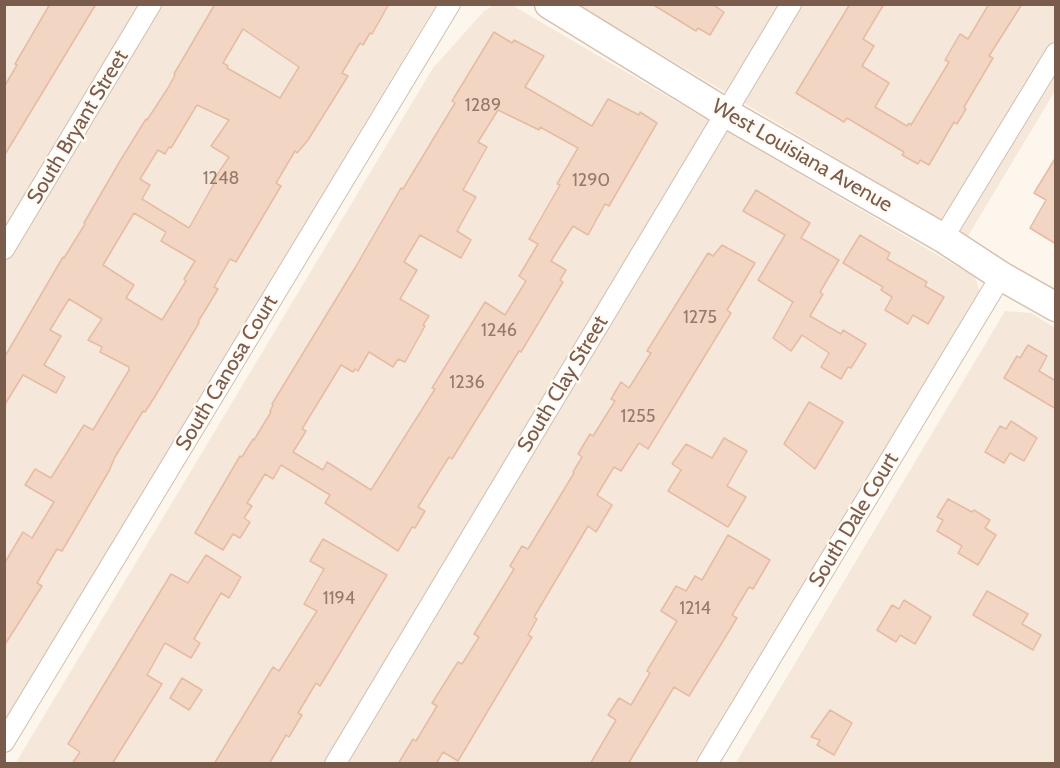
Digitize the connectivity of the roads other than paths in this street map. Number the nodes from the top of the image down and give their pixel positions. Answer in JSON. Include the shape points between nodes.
{"nodes":[{"id":1,"x":151,"y":4,"type":"edge"},
{"id":2,"x":450,"y":4,"type":"edge"},
{"id":3,"x":549,"y":4,"type":"edge"},
{"id":4,"x":791,"y":4,"type":"edge"},
{"id":5,"x":1056,"y":53,"type":"edge"},
{"id":6,"x":726,"y":113,"type":"junction"},
{"id":7,"x":943,"y":238,"type":"junction"},
{"id":8,"x":4,"y":249,"type":"edge"},
{"id":9,"x":1001,"y":276,"type":"junction"},
{"id":10,"x":1056,"y":307,"type":"edge"},
{"id":11,"x":4,"y":742,"type":"edge"},
{"id":12,"x":335,"y":764,"type":"edge"},
{"id":13,"x":707,"y":764,"type":"edge"}],
"edges":[{"from":1,"to":8,"type":"street","name":"South Bryant Street"},
{"from":2,"to":11,"type":"street","name":"South Canosa Court"},
{"from":3,"to":6,"type":"street","name":"West Louisiana Avenue"},
{"from":4,"to":6,"type":"street","name":"South Clay Street"},
{"from":5,"to":7,"type":"street"},
{"from":6,"to":7,"type":"street","name":"West Louisiana Avenue"},
{"from":6,"to":12,"type":"street","name":"South Clay Street"},
{"from":7,"to":9,"type":"street","name":"West Louisiana Avenue"},
{"from":9,"to":10,"type":"street","name":"West Louisiana Avenue"},
{"from":9,"to":13,"type":"street","name":"South Dale Court"}]}
